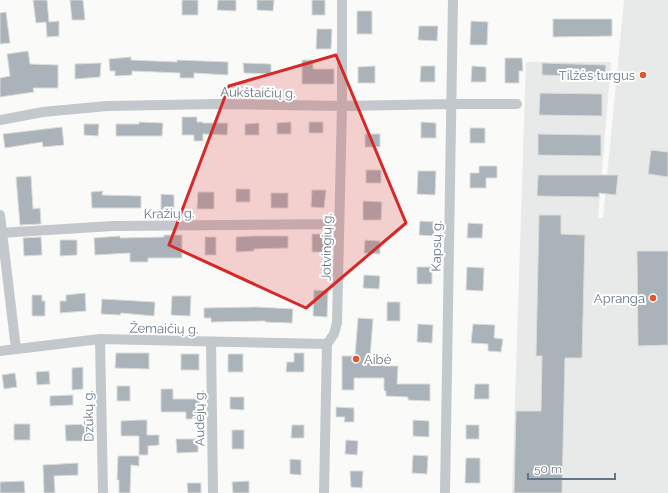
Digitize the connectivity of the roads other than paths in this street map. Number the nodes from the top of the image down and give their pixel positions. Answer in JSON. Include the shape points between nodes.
{"nodes":[{"id":1,"x":342,"y":0,"type":"edge"},
{"id":2,"x":453,"y":0,"type":"edge"},
{"id":3,"x":451,"y":104,"type":"junction"},
{"id":4,"x":517,"y":104,"type":"dead end"},
{"id":5,"x":342,"y":106,"type":"junction"},
{"id":6,"x":0,"y":120,"type":"edge"},
{"id":7,"x":0,"y":215,"type":"edge"},
{"id":8,"x":339,"y":224,"type":"junction"},
{"id":9,"x":2,"y":233,"type":"edge"},
{"id":10,"x":100,"y":339,"type":"junction"},
{"id":11,"x":211,"y":342,"type":"junction"},
{"id":12,"x":327,"y":344,"type":"junction"},
{"id":13,"x":16,"y":349,"type":"junction"},
{"id":14,"x":0,"y":351,"type":"edge"},
{"id":15,"x":103,"y":493,"type":"edge"},
{"id":16,"x":213,"y":493,"type":"edge"},
{"id":17,"x":324,"y":493,"type":"edge"},
{"id":18,"x":445,"y":493,"type":"edge"}],
"edges":[{"from":1,"to":5,"type":"street","name":"Jotvingių g."},
{"from":2,"to":3,"type":"street","name":"Kapsų g."},
{"from":3,"to":4,"type":"street","name":"Aukštaičių g."},
{"from":3,"to":5,"type":"street","name":"Aukštaičių g."},
{"from":3,"to":18,"type":"street","name":"Kapsų g."},
{"from":5,"to":6,"type":"street","name":"Aukštaičių g.","via":[[107,106],[43,112]]},
{"from":5,"to":8,"type":"street","name":"Jotvingių g."},
{"from":7,"to":9,"type":"street"},
{"from":8,"to":9,"type":"street","name":"Kražių g.","via":[[113,226]]},
{"from":8,"to":12,"type":"street","name":"Jotvingių g.","via":[[337,323],[334,334]]},
{"from":9,"to":13,"type":"street"},
{"from":10,"to":11,"type":"street","name":"Žemaičių g."},
{"from":10,"to":13,"type":"street","name":"Žemaičių g."},
{"from":10,"to":15,"type":"street","name":"Dzūkų g."},
{"from":11,"to":12,"type":"street","name":"Žemaičių g."},
{"from":11,"to":16,"type":"street","name":"Audėjų g."},
{"from":12,"to":17,"type":"street","name":"Jotvingių g."},
{"from":13,"to":14,"type":"street","name":"Žemaičių g."}]}
